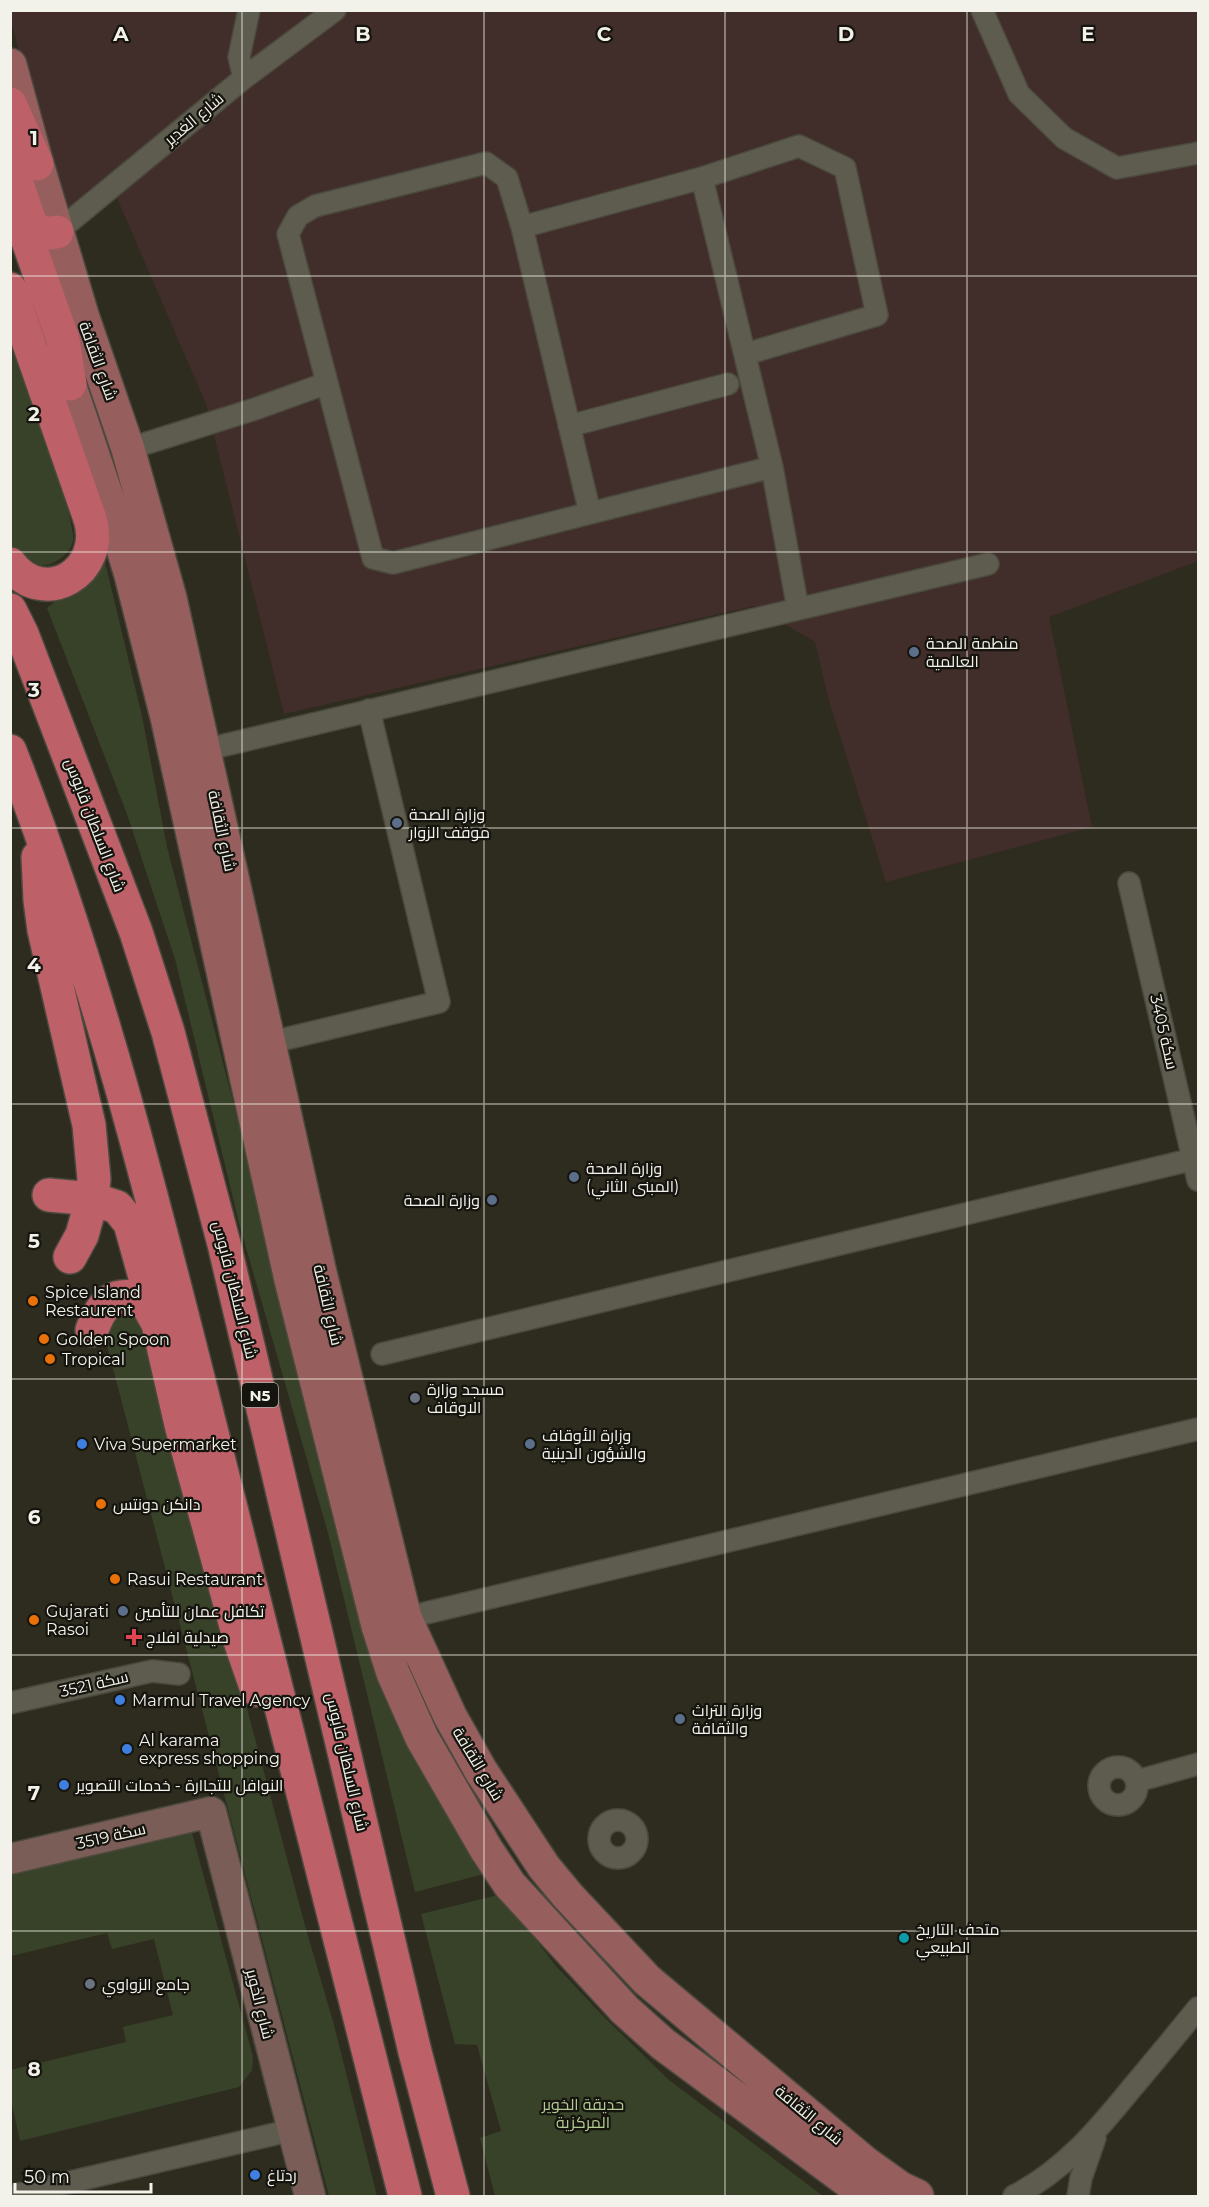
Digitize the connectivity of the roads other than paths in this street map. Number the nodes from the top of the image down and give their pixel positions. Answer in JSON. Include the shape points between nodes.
{"nodes":[{"id":1,"x":249,"y":10,"type":"edge"},
{"id":2,"x":335,"y":10,"type":"edge"},
{"id":3,"x":982,"y":10,"type":"edge"},
{"id":4,"x":10,"y":64,"type":"edge"},
{"id":5,"x":244,"y":78,"type":"junction"},
{"id":6,"x":10,"y":104,"type":"edge"},
{"id":7,"x":1198,"y":153,"type":"edge"},
{"id":8,"x":24,"y":163,"type":"edge"},
{"id":9,"x":702,"y":178,"type":"junction"},
{"id":10,"x":10,"y":190,"type":"edge"},
{"id":11,"x":522,"y":227,"type":"junction"},
{"id":12,"x":57,"y":232,"type":"junction"},
{"id":13,"x":10,"y":243,"type":"edge"},
{"id":14,"x":10,"y":289,"type":"edge"},
{"id":15,"x":746,"y":354,"type":"junction"},
{"id":16,"x":327,"y":383,"type":"junction"},
{"id":17,"x":70,"y":384,"type":"junction"},
{"id":18,"x":728,"y":384,"type":"dead end"},
{"id":19,"x":569,"y":426,"type":"junction"},
{"id":20,"x":128,"y":449,"type":"junction"},
{"id":21,"x":772,"y":467,"type":"junction"},
{"id":22,"x":590,"y":513,"type":"junction"},
{"id":23,"x":10,"y":564,"type":"edge"},
{"id":24,"x":988,"y":564,"type":"dead end"},
{"id":25,"x":798,"y":609,"type":"junction"},
{"id":26,"x":10,"y":610,"type":"edge"},
{"id":27,"x":369,"y":710,"type":"junction"},
{"id":28,"x":204,"y":750,"type":"junction"},
{"id":29,"x":10,"y":751,"type":"edge"},
{"id":30,"x":40,"y":825,"type":"junction"},
{"id":31,"x":1130,"y":884,"type":"dead end"},
{"id":32,"x":268,"y":1043,"type":"junction"},
{"id":33,"x":1196,"y":1169,"type":"edge"},
{"id":34,"x":49,"y":1195,"type":"dead end"},
{"id":35,"x":92,"y":1199,"type":"junction"},
{"id":36,"x":70,"y":1257,"type":"dead end"},
{"id":37,"x":158,"y":1324,"type":"junction"},
{"id":38,"x":92,"y":1330,"type":"dead end"},
{"id":39,"x":382,"y":1354,"type":"dead end"},
{"id":40,"x":327,"y":1425,"type":"junction"},
{"id":41,"x":1198,"y":1429,"type":"edge"},
{"id":42,"x":405,"y":1618,"type":"junction"},
{"id":43,"x":179,"y":1674,"type":"dead end"},
{"id":44,"x":10,"y":1703,"type":"edge"},
{"id":45,"x":414,"y":1720,"type":"junction"},
{"id":46,"x":1198,"y":1764,"type":"edge"},
{"id":47,"x":1137,"y":1781,"type":"dead end"},
{"id":48,"x":212,"y":1812,"type":"joint"},
{"id":49,"x":10,"y":1860,"type":"edge"},
{"id":50,"x":342,"y":1949,"type":"junction"},
{"id":51,"x":1198,"y":2008,"type":"edge"},
{"id":52,"x":415,"y":2052,"type":"junction"},
{"id":53,"x":1100,"y":2126,"type":"junction"},
{"id":54,"x":292,"y":2130,"type":"junction"},
{"id":55,"x":11,"y":2196,"type":"edge"},
{"id":56,"x":310,"y":2196,"type":"edge"},
{"id":57,"x":405,"y":2196,"type":"edge"},
{"id":58,"x":453,"y":2196,"type":"edge"},
{"id":59,"x":477,"y":2196,"type":"edge"},
{"id":60,"x":864,"y":2196,"type":"edge"},
{"id":61,"x":917,"y":2196,"type":"edge"},
{"id":62,"x":1014,"y":2196,"type":"edge"},
{"id":63,"x":1078,"y":2196,"type":"edge"}],
"edges":[{"from":1,"to":5,"type":"street","via":[[239,57]]},
{"from":2,"to":5,"type":"street","name":"شارع الغدير"},
{"from":3,"to":7,"type":"street","via":[[1019,94],[1064,138],[1117,168]]},
{"from":4,"to":8,"type":"main road","name":"شارع الثقافة"},
{"from":5,"to":12,"type":"street","name":"شارع الغدير"},
{"from":6,"to":8,"type":"highway"},
{"from":8,"to":12,"type":"main road","name":"شارع الثقافة"},
{"from":9,"to":11,"type":"street"},
{"from":9,"to":15,"type":"street"},
{"from":9,"to":15,"type":"street","via":[[799,146],[845,168],[877,315]]},
{"from":10,"to":17,"type":"highway","via":[[63,340]]},
{"from":11,"to":16,"type":"street","via":[[507,178],[486,163],[315,206],[298,216],[288,234]]},
{"from":11,"to":19,"type":"street"},
{"from":12,"to":20,"type":"main road","name":"شارع الثقافة"},
{"from":13,"to":17,"type":"main road","name":"شارع الثقافة","via":[[45,316]]},
{"from":14,"to":23,"type":"highway","via":[[94,538],[84,566],[57,583],[25,578]]},
{"from":15,"to":21,"type":"street"},
{"from":16,"to":20,"type":"street"},
{"from":16,"to":22,"type":"street","via":[[373,558],[393,563]]},
{"from":17,"to":40,"type":"main road","name":"شارع الثقافة","via":[[128,566],[164,706],[291,1280]]},
{"from":18,"to":19,"type":"street"},
{"from":19,"to":22,"type":"street"},
{"from":20,"to":28,"type":"main road","name":"شارع الثقافة","via":[[170,598]]},
{"from":21,"to":22,"type":"street"},
{"from":21,"to":25,"type":"street"},
{"from":24,"to":25,"type":"street"},
{"from":25,"to":27,"type":"street"},
{"from":26,"to":52,"type":"highway","name":"شارع السلطان قابوس","number":"N5","via":[[136,932],[168,1032],[224,1244]]},
{"from":27,"to":28,"type":"street"},
{"from":27,"to":32,"type":"street","via":[[439,1002]]},
{"from":28,"to":32,"type":"main road","name":"شارع الثقافة"},
{"from":29,"to":30,"type":"highway"},
{"from":30,"to":35,"type":"highway","via":[[40,900],[90,1125]]},
{"from":30,"to":50,"type":"highway","via":[[89,980],[176,1287]]},
{"from":31,"to":33,"type":"street","name":"سكة 3405"},
{"from":32,"to":42,"type":"main road","name":"شارع الثقافة"},
{"from":33,"to":39,"type":"street"},
{"from":34,"to":35,"type":"highway"},
{"from":35,"to":36,"type":"highway","via":[[82,1235]]},
{"from":35,"to":37,"type":"highway","via":[[117,1207],[130,1223]]},
{"from":37,"to":38,"type":"highway","via":[[144,1299],[129,1296],[112,1299],[99,1312]]},
{"from":37,"to":50,"type":"highway","via":[[182,1429],[240,1641]]},
{"from":40,"to":42,"type":"main road","via":[[385,1611]]},
{"from":40,"to":45,"type":"main road","name":"شارع الثقافة","via":[[378,1626]]},
{"from":41,"to":42,"type":"street"},
{"from":42,"to":45,"type":"main road","via":[[396,1642]]},
{"from":42,"to":61,"type":"main road","name":"شارع الثقافة","via":[[450,1716],[481,1771],[544,1867],[568,1896],[647,1980],[865,2163]]},
{"from":43,"to":44,"type":"street","name":"سكة 3521","via":[[152,1671]]},
{"from":45,"to":60,"type":"main road","name":"شارع الثقافة","via":[[510,1885],[570,1952],[663,2044]]},
{"from":46,"to":47,"type":"street"},
{"from":48,"to":49,"type":"street","name":"سكة 3519"},
{"from":48,"to":54,"type":"street","name":"شارع الخوير"},
{"from":50,"to":57,"type":"highway"},
{"from":51,"to":53,"type":"street"},
{"from":52,"to":58,"type":"highway","name":"شارع السلطان قابوس","number":"N5"},
{"from":52,"to":59,"type":"highway","via":[[439,2085],[453,2114]]},
{"from":53,"to":62,"type":"street","via":[[1047,2177]]},
{"from":53,"to":63,"type":"street"},
{"from":54,"to":55,"type":"street"},
{"from":54,"to":56,"type":"street","name":"شارع الخوير"}]}
